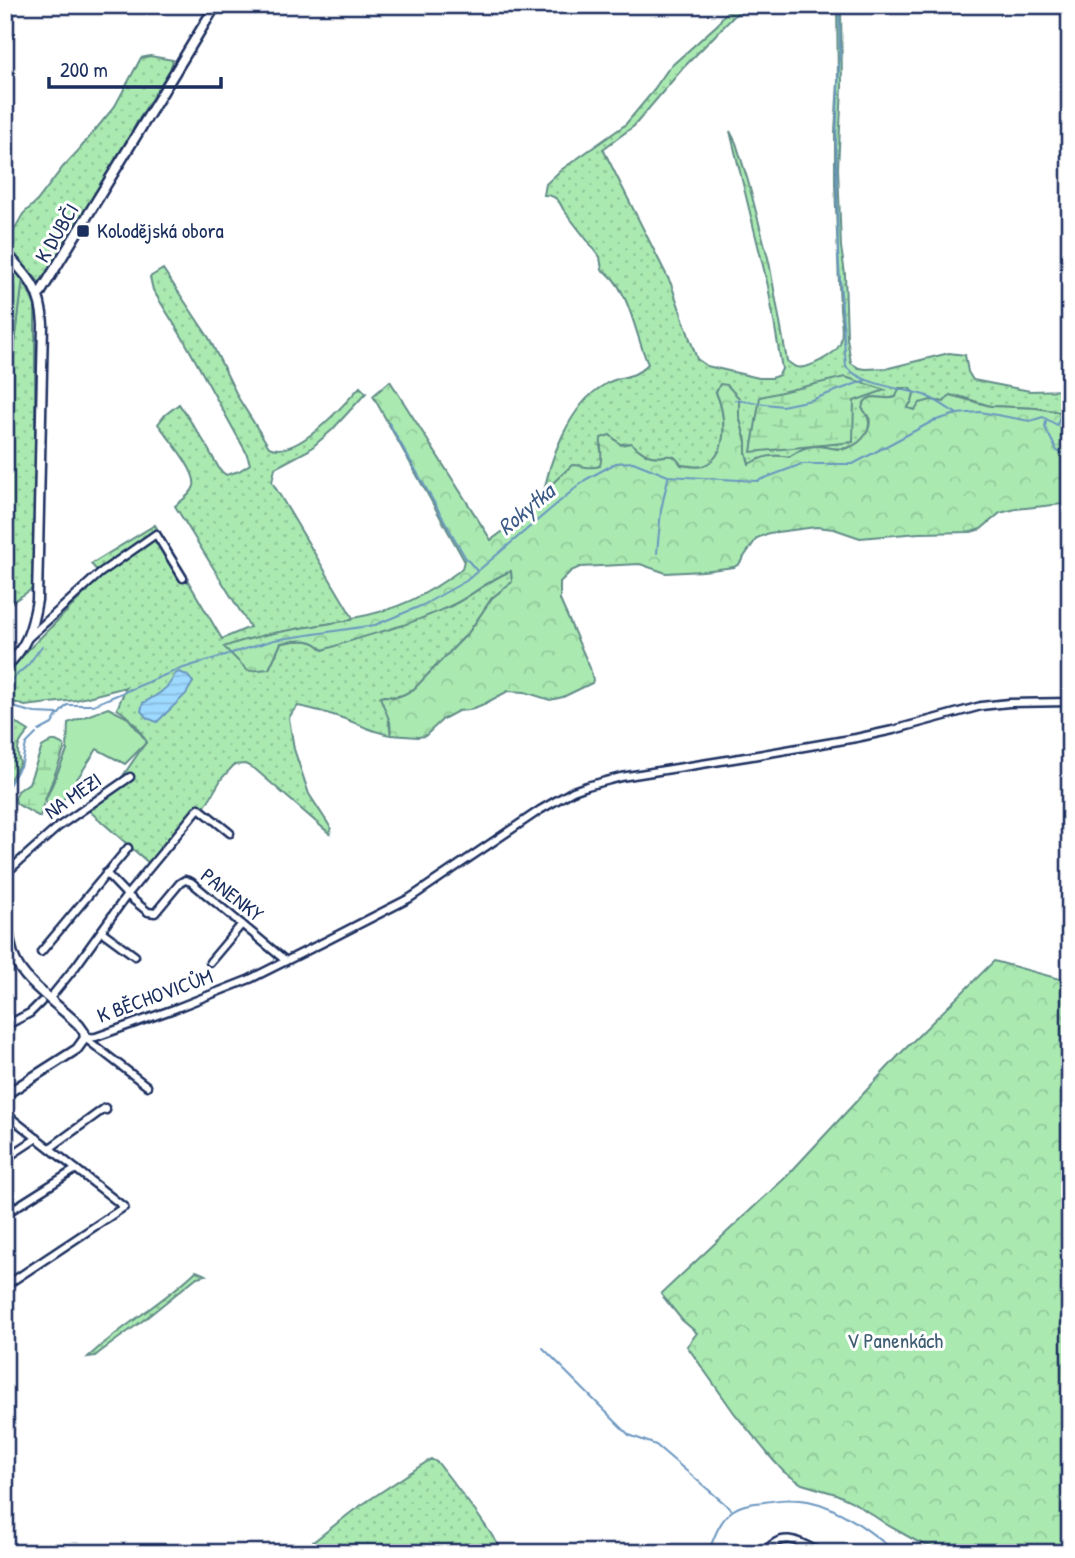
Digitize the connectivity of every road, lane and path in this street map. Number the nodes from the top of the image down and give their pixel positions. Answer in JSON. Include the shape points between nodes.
{"nodes":[{"id":1,"x":216,"y":5,"type":"edge"},
{"id":2,"x":5,"y":252,"type":"edge"},
{"id":3,"x":39,"y":295,"type":"junction"},
{"id":4,"x":183,"y":578,"type":"dead end"},
{"id":5,"x":27,"y":639,"type":"junction"},
{"id":6,"x":5,"y":668,"type":"edge"},
{"id":7,"x":1070,"y":702,"type":"edge"},
{"id":8,"x":130,"y":777,"type":"dead end"},
{"id":9,"x":230,"y":834,"type":"dead end"},
{"id":10,"x":128,"y":848,"type":"dead end"},
{"id":11,"x":106,"y":873,"type":"junction"},
{"id":12,"x":5,"y":874,"type":"edge"},
{"id":13,"x":127,"y":895,"type":"junction"},
{"id":14,"x":5,"y":896,"type":"edge"},
{"id":15,"x":242,"y":925,"type":"junction"},
{"id":16,"x":102,"y":931,"type":"junction"},
{"id":17,"x":41,"y":952,"type":"dead end"},
{"id":18,"x":9,"y":955,"type":"edge"},
{"id":19,"x":135,"y":956,"type":"dead end"},
{"id":20,"x":286,"y":961,"type":"junction"},
{"id":21,"x":210,"y":962,"type":"dead end"},
{"id":22,"x":50,"y":998,"type":"junction"},
{"id":23,"x":41,"y":1002,"type":"dead end"},
{"id":24,"x":5,"y":1026,"type":"edge"},
{"id":25,"x":85,"y":1038,"type":"junction"},
{"id":26,"x":147,"y":1086,"type":"dead end"},
{"id":27,"x":5,"y":1095,"type":"edge"},
{"id":28,"x":106,"y":1110,"type":"dead end"},
{"id":29,"x":5,"y":1113,"type":"edge"},
{"id":30,"x":37,"y":1138,"type":"junction"},
{"id":31,"x":50,"y":1148,"type":"junction"},
{"id":32,"x":5,"y":1159,"type":"edge"},
{"id":33,"x":76,"y":1169,"type":"junction"},
{"id":34,"x":5,"y":1214,"type":"edge"},
{"id":35,"x":5,"y":1286,"type":"edge"},
{"id":36,"x":5,"y":1545,"type":"edge"},
{"id":37,"x":10,"y":1553,"type":"edge"},
{"id":38,"x":764,"y":1553,"type":"edge"},
{"id":39,"x":821,"y":1553,"type":"edge"}],
"edges":[{"from":1,"to":3,"type":"street","name":"K DUBČI"},
{"from":2,"to":3,"type":"street"},
{"from":3,"to":5,"type":"street","name":"K DUBČI","via":[[43,324],[37,600]]},
{"from":4,"to":5,"type":"street","via":[[156,534],[100,572]]},
{"from":5,"to":6,"type":"street","name":"K DUBČI"},
{"from":7,"to":20,"type":"street","name":"K BĚCHOVICŮM","via":[[981,706],[868,735],[587,786],[540,810],[410,898]]},
{"from":8,"to":12,"type":"street","name":"NA MEZI","via":[[58,827]]},
{"from":9,"to":13,"type":"street","via":[[199,808]]},
{"from":10,"to":11,"type":"street"},
{"from":11,"to":13,"type":"street"},
{"from":11,"to":17,"type":"street"},
{"from":13,"to":15,"type":"street","name":"PANENKY","via":[[155,913],[185,880]]},
{"from":13,"to":16,"type":"street"},
{"from":14,"to":18,"type":"street"},
{"from":15,"to":20,"type":"street","name":"PANENKY"},
{"from":15,"to":21,"type":"street"},
{"from":16,"to":19,"type":"street"},
{"from":16,"to":22,"type":"street"},
{"from":18,"to":22,"type":"street"},
{"from":20,"to":25,"type":"street","name":"K BĚCHOVICŮM","via":[[174,1009]]},
{"from":22,"to":25,"type":"street","via":[[79,1025]]},
{"from":23,"to":24,"type":"street"},
{"from":25,"to":26,"type":"street"},
{"from":25,"to":27,"type":"street","name":"K BĚCHOVICŮM","via":[[77,1049]]},
{"from":28,"to":31,"type":"street"},
{"from":29,"to":30,"type":"street"},
{"from":30,"to":31,"type":"street"},
{"from":30,"to":32,"type":"street"},
{"from":31,"to":33,"type":"street"},
{"from":33,"to":34,"type":"street"},
{"from":33,"to":35,"type":"street","via":[[124,1207]]},
{"from":36,"to":37,"type":"street"},
{"from":38,"to":39,"type":"street","via":[[774,1543],[795,1539]]}]}
